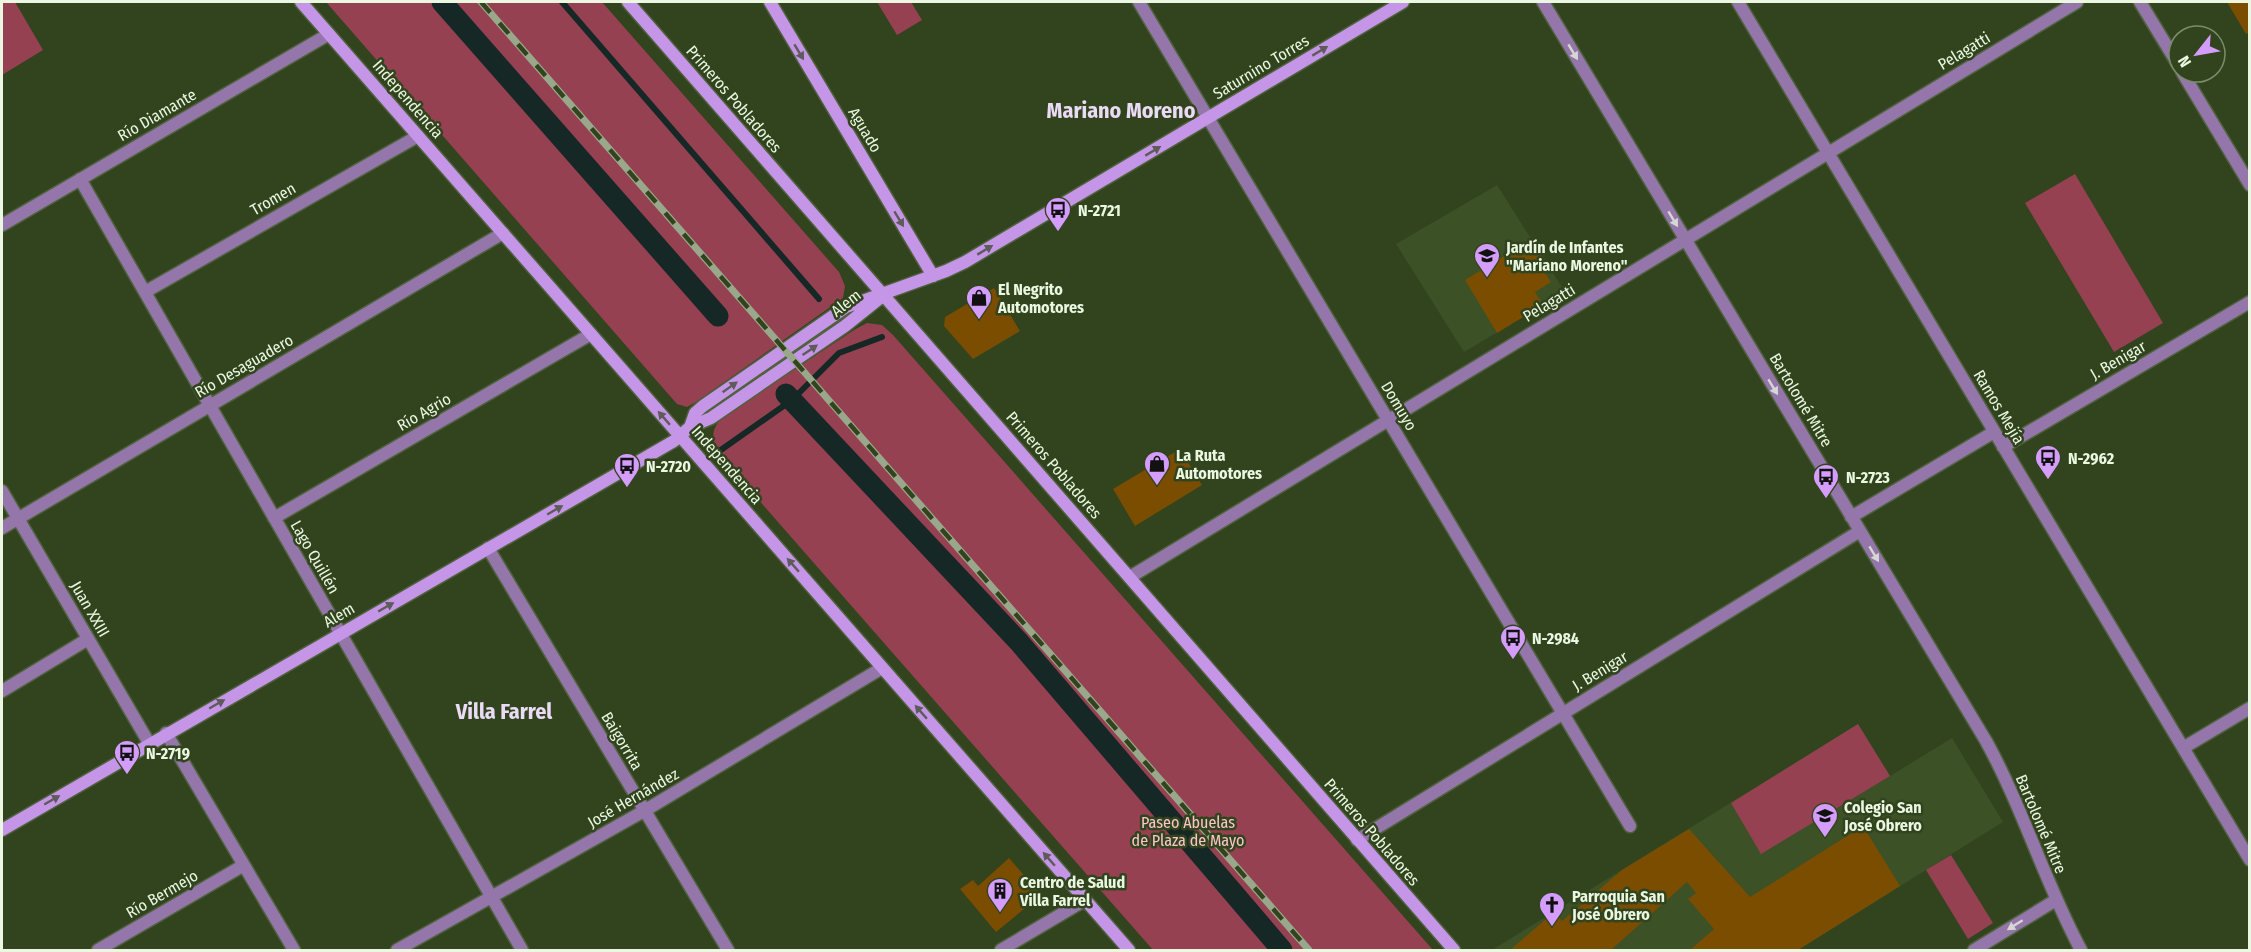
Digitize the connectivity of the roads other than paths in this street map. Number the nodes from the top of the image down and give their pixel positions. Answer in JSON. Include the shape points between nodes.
{"nodes":[{"id":1,"x":301,"y":2,"type":"edge"},
{"id":2,"x":628,"y":2,"type":"edge"},
{"id":3,"x":770,"y":2,"type":"edge"},
{"id":4,"x":1139,"y":2,"type":"edge"},
{"id":5,"x":1403,"y":2,"type":"edge"},
{"id":6,"x":1543,"y":2,"type":"edge"},
{"id":7,"x":1738,"y":2,"type":"edge"},
{"id":8,"x":2077,"y":2,"type":"edge"},
{"id":9,"x":2140,"y":2,"type":"edge"},
{"id":10,"x":329,"y":34,"type":"junction"},
{"id":11,"x":2167,"y":46,"type":"edge"},
{"id":12,"x":2189,"y":84,"type":"edge"},
{"id":13,"x":1208,"y":118,"type":"junction"},
{"id":14,"x":418,"y":136,"type":"junction"},
{"id":15,"x":1828,"y":153,"type":"junction"},
{"id":16,"x":80,"y":179,"type":"junction"},
{"id":17,"x":2250,"y":185,"type":"edge"},
{"id":18,"x":2,"y":225,"type":"edge"},
{"id":19,"x":503,"y":233,"type":"junction"},
{"id":20,"x":1685,"y":239,"type":"junction"},
{"id":21,"x":933,"y":276,"type":"junction"},
{"id":22,"x":145,"y":292,"type":"junction"},
{"id":23,"x":883,"y":295,"type":"junction"},
{"id":24,"x":2250,"y":302,"type":"edge"},
{"id":25,"x":591,"y":334,"type":"junction"},
{"id":26,"x":209,"y":405,"type":"junction"},
{"id":27,"x":1388,"y":420,"type":"junction"},
{"id":28,"x":1994,"y":432,"type":"junction"},
{"id":29,"x":680,"y":436,"type":"junction"},
{"id":30,"x":2003,"y":447,"type":"junction"},
{"id":31,"x":2,"y":491,"type":"edge"},
{"id":32,"x":1851,"y":517,"type":"junction"},
{"id":33,"x":18,"y":518,"type":"junction"},
{"id":34,"x":274,"y":518,"type":"junction"},
{"id":35,"x":2,"y":528,"type":"edge"},
{"id":36,"x":1860,"y":531,"type":"junction"},
{"id":37,"x":488,"y":548,"type":"junction"},
{"id":38,"x":1130,"y":577,"type":"junction"},
{"id":39,"x":340,"y":633,"type":"junction"},
{"id":40,"x":88,"y":639,"type":"junction"},
{"id":41,"x":882,"y":668,"type":"junction"},
{"id":42,"x":2,"y":691,"type":"edge"},
{"id":43,"x":2250,"y":708,"type":"edge"},
{"id":44,"x":1563,"y":713,"type":"junction"},
{"id":45,"x":166,"y":734,"type":"junction"},
{"id":46,"x":149,"y":743,"type":"junction"},
{"id":47,"x":2182,"y":748,"type":"junction"},
{"id":48,"x":645,"y":811,"type":"junction"},
{"id":49,"x":1630,"y":826,"type":"dead end"},
{"id":50,"x":2,"y":830,"type":"edge"},
{"id":51,"x":1357,"y":840,"type":"junction"},
{"id":52,"x":2250,"y":860,"type":"edge"},
{"id":53,"x":244,"y":865,"type":"junction"},
{"id":54,"x":491,"y":898,"type":"junction"},
{"id":55,"x":1085,"y":900,"type":"junction"},
{"id":56,"x":2056,"y":900,"type":"junction"},
{"id":57,"x":98,"y":951,"type":"edge"},
{"id":58,"x":294,"y":951,"type":"edge"},
{"id":59,"x":397,"y":951,"type":"edge"},
{"id":60,"x":522,"y":951,"type":"edge"},
{"id":61,"x":728,"y":951,"type":"edge"},
{"id":62,"x":1001,"y":951,"type":"edge"},
{"id":63,"x":1129,"y":951,"type":"edge"},
{"id":64,"x":1454,"y":951,"type":"edge"},
{"id":65,"x":1974,"y":951,"type":"edge"},
{"id":66,"x":2081,"y":951,"type":"edge"}],
"edges":[{"from":1,"to":10,"type":"street","name":"Independencia"},
{"from":2,"to":23,"type":"street","name":"Primeros Pobladores"},
{"from":3,"to":21,"type":"street","name":"Aguado","one_way":true},
{"from":4,"to":13,"type":"street","name":"Domuyo"},
{"from":13,"to":5,"type":"street","name":"Saturnino Torres","one_way":true},
{"from":6,"to":20,"type":"street","name":"Bartolomé Mitre","one_way":true},
{"from":7,"to":15,"type":"street","name":"Ramos Mejía"},
{"from":8,"to":15,"type":"street","name":"Pelagatti"},
{"from":9,"to":11,"type":"street"},
{"from":10,"to":14,"type":"street","name":"Independencia"},
{"from":10,"to":16,"type":"street","name":"Río Diamante"},
{"from":12,"to":17,"type":"street"},
{"from":21,"to":13,"type":"street","name":"Saturnino Torres","one_way":true,"via":[[965,262]]},
{"from":13,"to":27,"type":"street","name":"Domuyo"},
{"from":14,"to":19,"type":"street","name":"Independencia"},
{"from":14,"to":22,"type":"street","name":"Tromen"},
{"from":15,"to":20,"type":"street","name":"Pelagatti"},
{"from":15,"to":28,"type":"street","name":"Ramos Mejía"},
{"from":16,"to":18,"type":"street","name":"Río Diamante"},
{"from":16,"to":22,"type":"street","name":"Lago Quillén"},
{"from":19,"to":25,"type":"street","name":"Independencia"},
{"from":19,"to":26,"type":"street","name":"Río Desaguadero"},
{"from":20,"to":27,"type":"street","name":"Pelagatti"},
{"from":20,"to":32,"type":"street","name":"Bartolomé Mitre","one_way":true},
{"from":21,"to":23,"type":"street","name":"Saturnino Torres"},
{"from":22,"to":26,"type":"street","name":"Lago Quillén"},
{"from":29,"to":23,"type":"street","name":"Alem","one_way":true,"via":[[851,322]]},
{"from":23,"to":38,"type":"street","name":"Primeros Pobladores"},
{"from":24,"to":30,"type":"street","name":"J. Benigar"},
{"from":29,"to":25,"type":"street","name":"Independencia","one_way":true},
{"from":25,"to":34,"type":"street","name":"Río Agrio"},
{"from":26,"to":33,"type":"street","name":"Río Desaguadero"},
{"from":26,"to":34,"type":"street","name":"Lago Quillén"},
{"from":27,"to":38,"type":"street","name":"Pelagatti"},
{"from":27,"to":44,"type":"street","name":"Domuyo"},
{"from":28,"to":30,"type":"street","name":"Ramos Mejía"},
{"from":28,"to":32,"type":"street"},
{"from":37,"to":29,"type":"street","name":"Alem","one_way":true},
{"from":41,"to":29,"type":"street","name":"Independencia","one_way":true},
{"from":30,"to":47,"type":"street","name":"Ramos Mejía"},
{"from":31,"to":33,"type":"street","name":"Juan XXIII"},
{"from":32,"to":36,"type":"street","name":"Bartolomé Mitre"},
{"from":33,"to":35,"type":"street","name":"Río Desaguadero"},
{"from":33,"to":40,"type":"street","name":"Juan XXIII"},
{"from":34,"to":39,"type":"street","name":"Lago Quillén"},
{"from":36,"to":44,"type":"street","name":"J. Benigar"},
{"from":36,"to":56,"type":"street","name":"Bartolomé Mitre","one_way":true,"via":[[1995,757]]},
{"from":39,"to":37,"type":"street","name":"Alem","one_way":true},
{"from":37,"to":48,"type":"street","name":"Baigorrita"},
{"from":38,"to":51,"type":"street","name":"Primeros Pobladores"},
{"from":45,"to":39,"type":"street","name":"Alem","one_way":true},
{"from":39,"to":54,"type":"street","name":"Lago Quillén"},
{"from":40,"to":42,"type":"street"},
{"from":40,"to":46,"type":"street","name":"Juan XXIII"},
{"from":41,"to":48,"type":"street","name":"José Hernández"},
{"from":55,"to":41,"type":"street","name":"Independencia","one_way":true},
{"from":43,"to":47,"type":"street"},
{"from":44,"to":49,"type":"street","name":"Domuyo"},
{"from":44,"to":51,"type":"street","name":"J. Benigar"},
{"from":45,"to":46,"type":"street","name":"Alem"},
{"from":45,"to":53,"type":"street"},
{"from":50,"to":46,"type":"street","name":"Alem","one_way":true},
{"from":47,"to":52,"type":"street","name":"Ramos Mejía"},
{"from":48,"to":54,"type":"street","name":"José Hernández"},
{"from":48,"to":61,"type":"street","name":"Baigorrita"},
{"from":51,"to":64,"type":"street","name":"Primeros Pobladores"},
{"from":53,"to":57,"type":"street","name":"Río Bermejo"},
{"from":53,"to":58,"type":"street"},
{"from":54,"to":59,"type":"street","name":"José Hernández"},
{"from":54,"to":60,"type":"street","name":"Lago Quillén"},
{"from":55,"to":62,"type":"street"},
{"from":55,"to":63,"type":"street","name":"Independencia"},
{"from":56,"to":65,"type":"street","one_way":true},
{"from":56,"to":66,"type":"street","name":"Bartolomé Mitre"}]}
